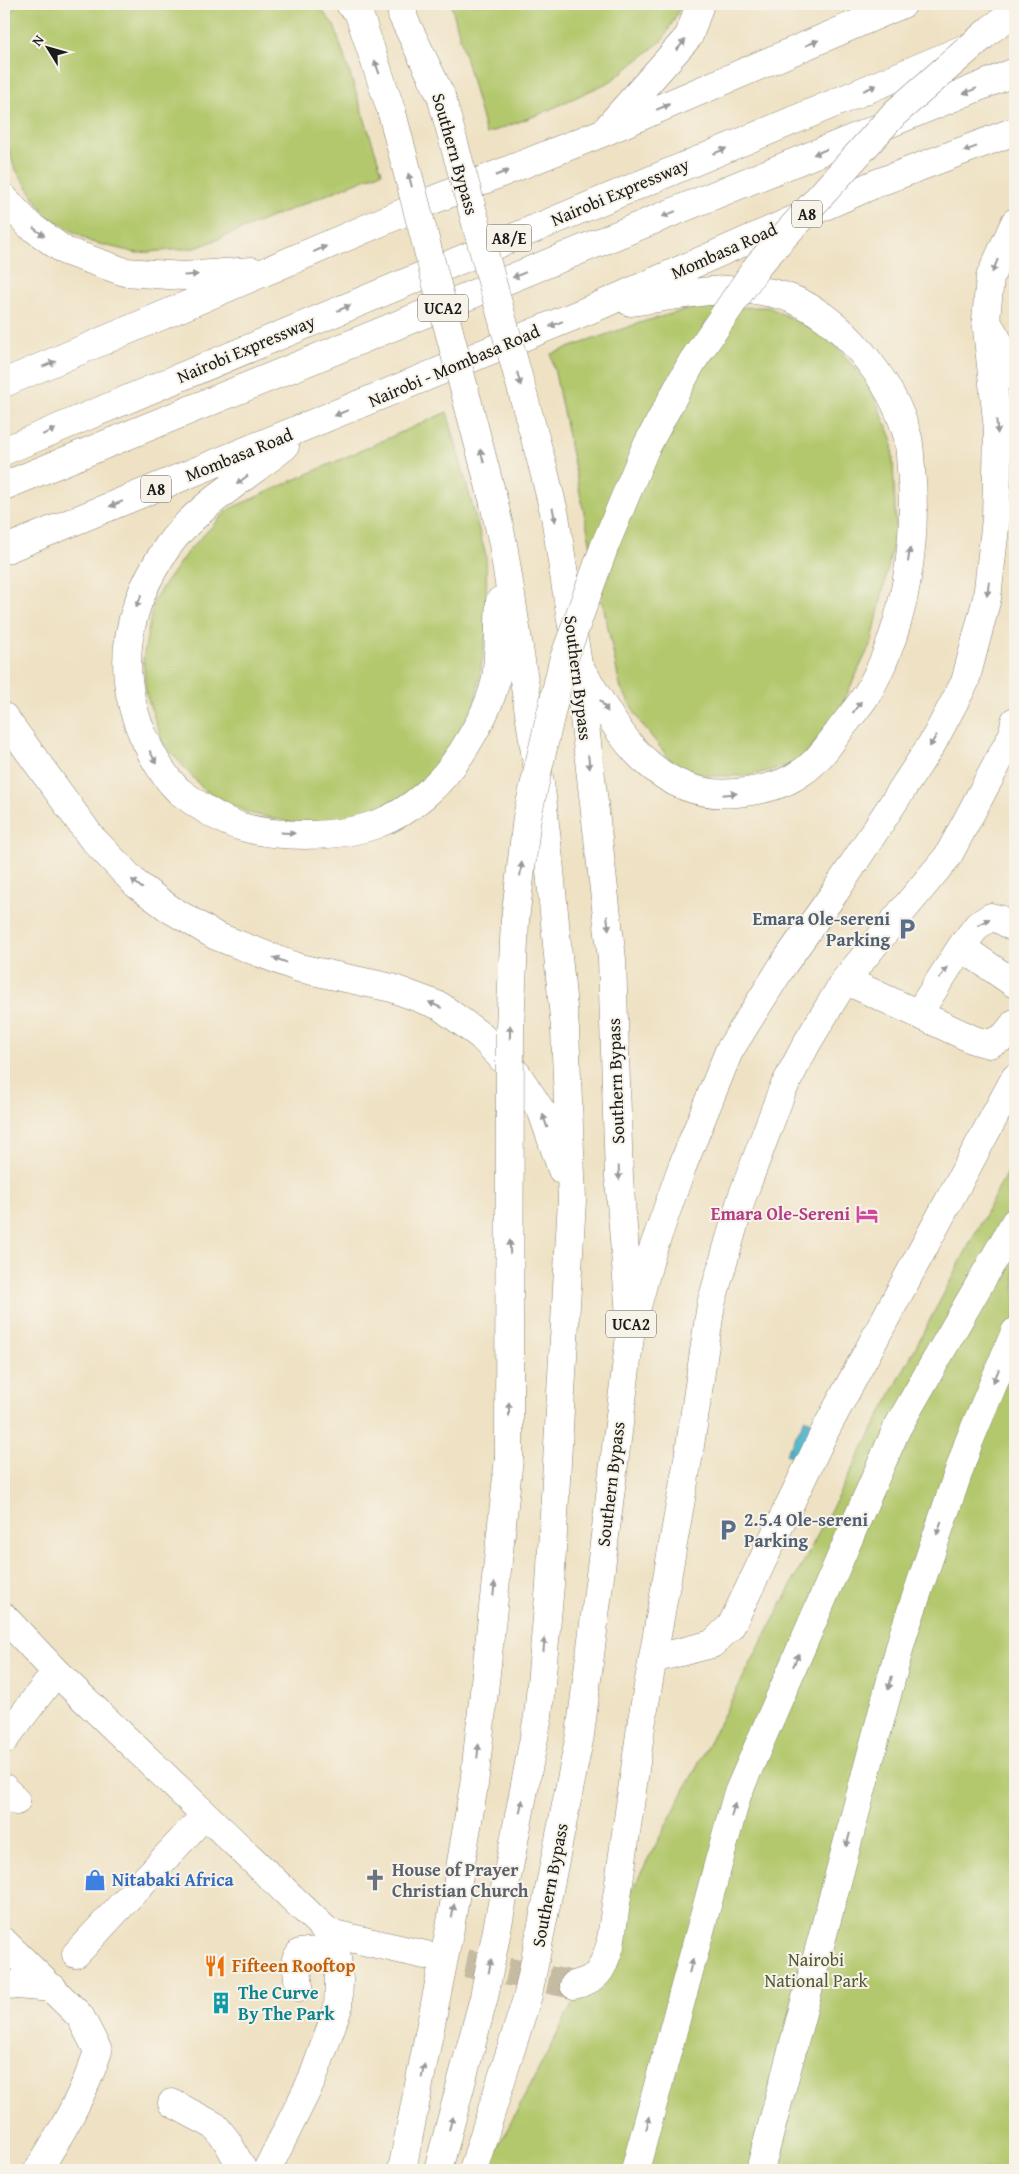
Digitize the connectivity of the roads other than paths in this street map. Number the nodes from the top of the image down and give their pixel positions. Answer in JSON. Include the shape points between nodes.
{"nodes":[{"id":1,"x":700,"y":4,"type":"edge"},
{"id":2,"x":904,"y":4,"type":"edge"},
{"id":3,"x":354,"y":6,"type":"edge"},
{"id":4,"x":401,"y":8,"type":"edge"},
{"id":5,"x":1015,"y":12,"type":"edge"},
{"id":6,"x":1015,"y":28,"type":"edge"},
{"id":7,"x":1015,"y":72,"type":"edge"},
{"id":8,"x":1015,"y":132,"type":"edge"},
{"id":9,"x":602,"y":133,"type":"junction"},
{"id":10,"x":4,"y":198,"type":"edge"},
{"id":11,"x":1015,"y":222,"type":"edge"},
{"id":12,"x":276,"y":269,"type":"junction"},
{"id":13,"x":601,"y":305,"type":"junction"},
{"id":14,"x":986,"y":320,"type":"junction"},
{"id":15,"x":1015,"y":377,"type":"edge"},
{"id":16,"x":4,"y":383,"type":"edge"},
{"id":17,"x":308,"y":427,"type":"junction"},
{"id":18,"x":4,"y":450,"type":"edge"},
{"id":19,"x":4,"y":486,"type":"edge"},
{"id":20,"x":503,"y":544,"type":"junction"},
{"id":21,"x":4,"y":550,"type":"edge"},
{"id":22,"x":578,"y":665,"type":"junction"},
{"id":23,"x":4,"y":717,"type":"edge"},
{"id":24,"x":1015,"y":721,"type":"edge"},
{"id":25,"x":1015,"y":928,"type":"edge"},
{"id":26,"x":961,"y":946,"type":"junction"},
{"id":27,"x":845,"y":980,"type":"junction"},
{"id":28,"x":1015,"y":984,"type":"edge"},
{"id":29,"x":918,"y":1014,"type":"junction"},
{"id":30,"x":1015,"y":1023,"type":"edge"},
{"id":31,"x":1015,"y":1078,"type":"edge"},
{"id":32,"x":572,"y":1200,"type":"junction"},
{"id":33,"x":1015,"y":1222,"type":"edge"},
{"id":34,"x":631,"y":1328,"type":"junction"},
{"id":35,"x":1015,"y":1332,"type":"edge"},
{"id":36,"x":4,"y":1617,"type":"edge"},
{"id":37,"x":653,"y":1659,"type":"junction"},
{"id":38,"x":56,"y":1672,"type":"junction"},
{"id":39,"x":4,"y":1740,"type":"edge"},
{"id":40,"x":204,"y":1816,"type":"junction"},
{"id":41,"x":331,"y":1941,"type":"junction"},
{"id":42,"x":4,"y":1942,"type":"edge"},
{"id":43,"x":76,"y":1954,"type":"dead end"},
{"id":44,"x":426,"y":1955,"type":"tunnel mouth"},
{"id":45,"x":4,"y":1984,"type":"edge"},
{"id":46,"x":574,"y":1985,"type":"tunnel mouth"},
{"id":47,"x":299,"y":1987,"type":"dead end"},
{"id":48,"x":53,"y":1988,"type":"junction"},
{"id":49,"x":172,"y":2102,"type":"dead end"},
{"id":50,"x":38,"y":2170,"type":"edge"},
{"id":51,"x":243,"y":2170,"type":"edge"},
{"id":52,"x":267,"y":2170,"type":"edge"},
{"id":53,"x":402,"y":2170,"type":"edge"},
{"id":54,"x":438,"y":2170,"type":"edge"},
{"id":55,"x":473,"y":2170,"type":"edge"},
{"id":56,"x":636,"y":2170,"type":"edge"},
{"id":57,"x":760,"y":2170,"type":"edge"}],
"edges":[{"from":9,"to":1,"type":"main road","one_way":true,"via":[[689,36]]},
{"from":9,"to":2,"type":"main road","one_way":true},
{"from":20,"to":3,"type":"main road","number":"UCA2","one_way":true,"bridge":true,"via":[[392,113]]},
{"from":4,"to":22,"type":"main road","name":"Southern Bypass","number":"UCA2","one_way":true,"bridge":true,"via":[[440,96],[543,467],[555,516]]},
{"from":53,"to":5,"type":"main road","one_way":true,"bridge":true,"via":[[445,1956],[474,1785],[509,1458],[510,1028],[515,920],[527,817],[563,661],[605,545],[645,449],[692,362],[759,264],[895,113]]},
{"from":18,"to":6,"type":"main road","name":"Nairobi Expressway","number":"A8/E","one_way":true},
{"from":7,"to":19,"type":"main road","name":"Nairobi Expressway","number":"A8/E","one_way":true},
{"from":8,"to":13,"type":"main road","name":"Mombasa Road","number":"A8","one_way":true,"via":[[877,183]]},
{"from":12,"to":9,"type":"main road","one_way":true,"via":[[433,200]]},
{"from":10,"to":12,"type":"main road","one_way":true,"via":[[29,225],[65,251],[125,272],[183,276]]},
{"from":11,"to":14,"type":"main road","one_way":true,"via":[[990,277]]},
{"from":16,"to":12,"type":"main road","one_way":true},
{"from":13,"to":17,"type":"main road","name":"Nairobi - Mombasa Road","number":"A8","one_way":true},
{"from":22,"to":13,"type":"main road","one_way":true,"via":[[621,732],[649,764],[684,787],[716,795],[762,791],[803,772],[831,743],[871,688],[897,626],[910,553],[914,495],[908,438],[889,393],[864,353],[828,319],[784,296],[740,289]]},
{"from":14,"to":15,"type":"main road","via":[[1010,361]]},
{"from":14,"to":34,"type":"main road","one_way":true,"via":[[998,429],[996,519],[987,598],[965,682],[933,742],[729,1051],[682,1167],[652,1252]]},
{"from":17,"to":20,"type":"main road","one_way":true,"via":[[192,519],[169,545],[148,578],[129,625],[126,659],[129,698],[139,728],[156,762],[178,790],[201,806],[241,827],[323,836],[376,824],[416,803],[451,768],[480,723],[495,682]]},
{"from":17,"to":21,"type":"main road","name":"Mombasa Road","number":"A8","one_way":true},
{"from":20,"to":32,"type":"main road","number":"UCA2","via":[[549,860],[565,1029]]},
{"from":22,"to":34,"type":"main road","name":"Southern Bypass","number":"UCA2","one_way":true,"via":[[612,959],[619,1177]]},
{"from":32,"to":23,"type":"main road","one_way":true,"via":[[542,1112],[517,1074],[481,1036],[440,1006],[392,988],[299,968],[216,936],[170,909],[136,884],[91,837]]},
{"from":24,"to":27,"type":"main road","via":[[1013,734],[948,856]]},
{"from":26,"to":25,"type":"main road","one_way":true,"via":[[978,925],[991,917]]},
{"from":26,"to":28,"type":"main road"},
{"from":29,"to":26,"type":"main road","one_way":true},
{"from":27,"to":29,"type":"main road"},
{"from":27,"to":37,"type":"main road","via":[[782,1091],[742,1197],[711,1304]]},
{"from":29,"to":30,"type":"main road","via":[[989,1044],[1004,1037]]},
{"from":31,"to":37,"type":"main road","via":[[827,1427],[731,1626],[712,1644]]},
{"from":54,"to":32,"type":"main road","number":"UCA2","one_way":true,"via":[[484,1997],[538,1716],[550,1585]]},
{"from":56,"to":33,"type":"main road","one_way":true,"via":[[737,1795],[897,1428]]},
{"from":34,"to":55,"type":"main road","name":"Southern Bypass","number":"UCA2","via":[[580,1735],[528,1995]]},
{"from":35,"to":57,"type":"main road","one_way":true,"via":[[968,1444],[903,1635]]},
{"from":36,"to":38,"type":"main road"},
{"from":37,"to":46,"type":"main road","via":[[610,1946],[601,1971],[591,1981]]},
{"from":38,"to":39,"type":"main road"},
{"from":38,"to":40,"type":"main road"},
{"from":40,"to":41,"type":"main road"},
{"from":40,"to":43,"type":"main road"},
{"from":41,"to":44,"type":"main road"},
{"from":41,"to":47,"type":"main road","via":[[300,1953],[296,1959]]},
{"from":41,"to":52,"type":"main road","via":[[339,1980],[338,2008],[312,2080]]},
{"from":42,"to":48,"type":"main road"},
{"from":45,"to":48,"type":"main road"},
{"from":48,"to":50,"type":"main road","via":[[80,2016],[98,2051],[88,2081]]},
{"from":49,"to":51,"type":"main road","via":[[215,2126]]}]}
